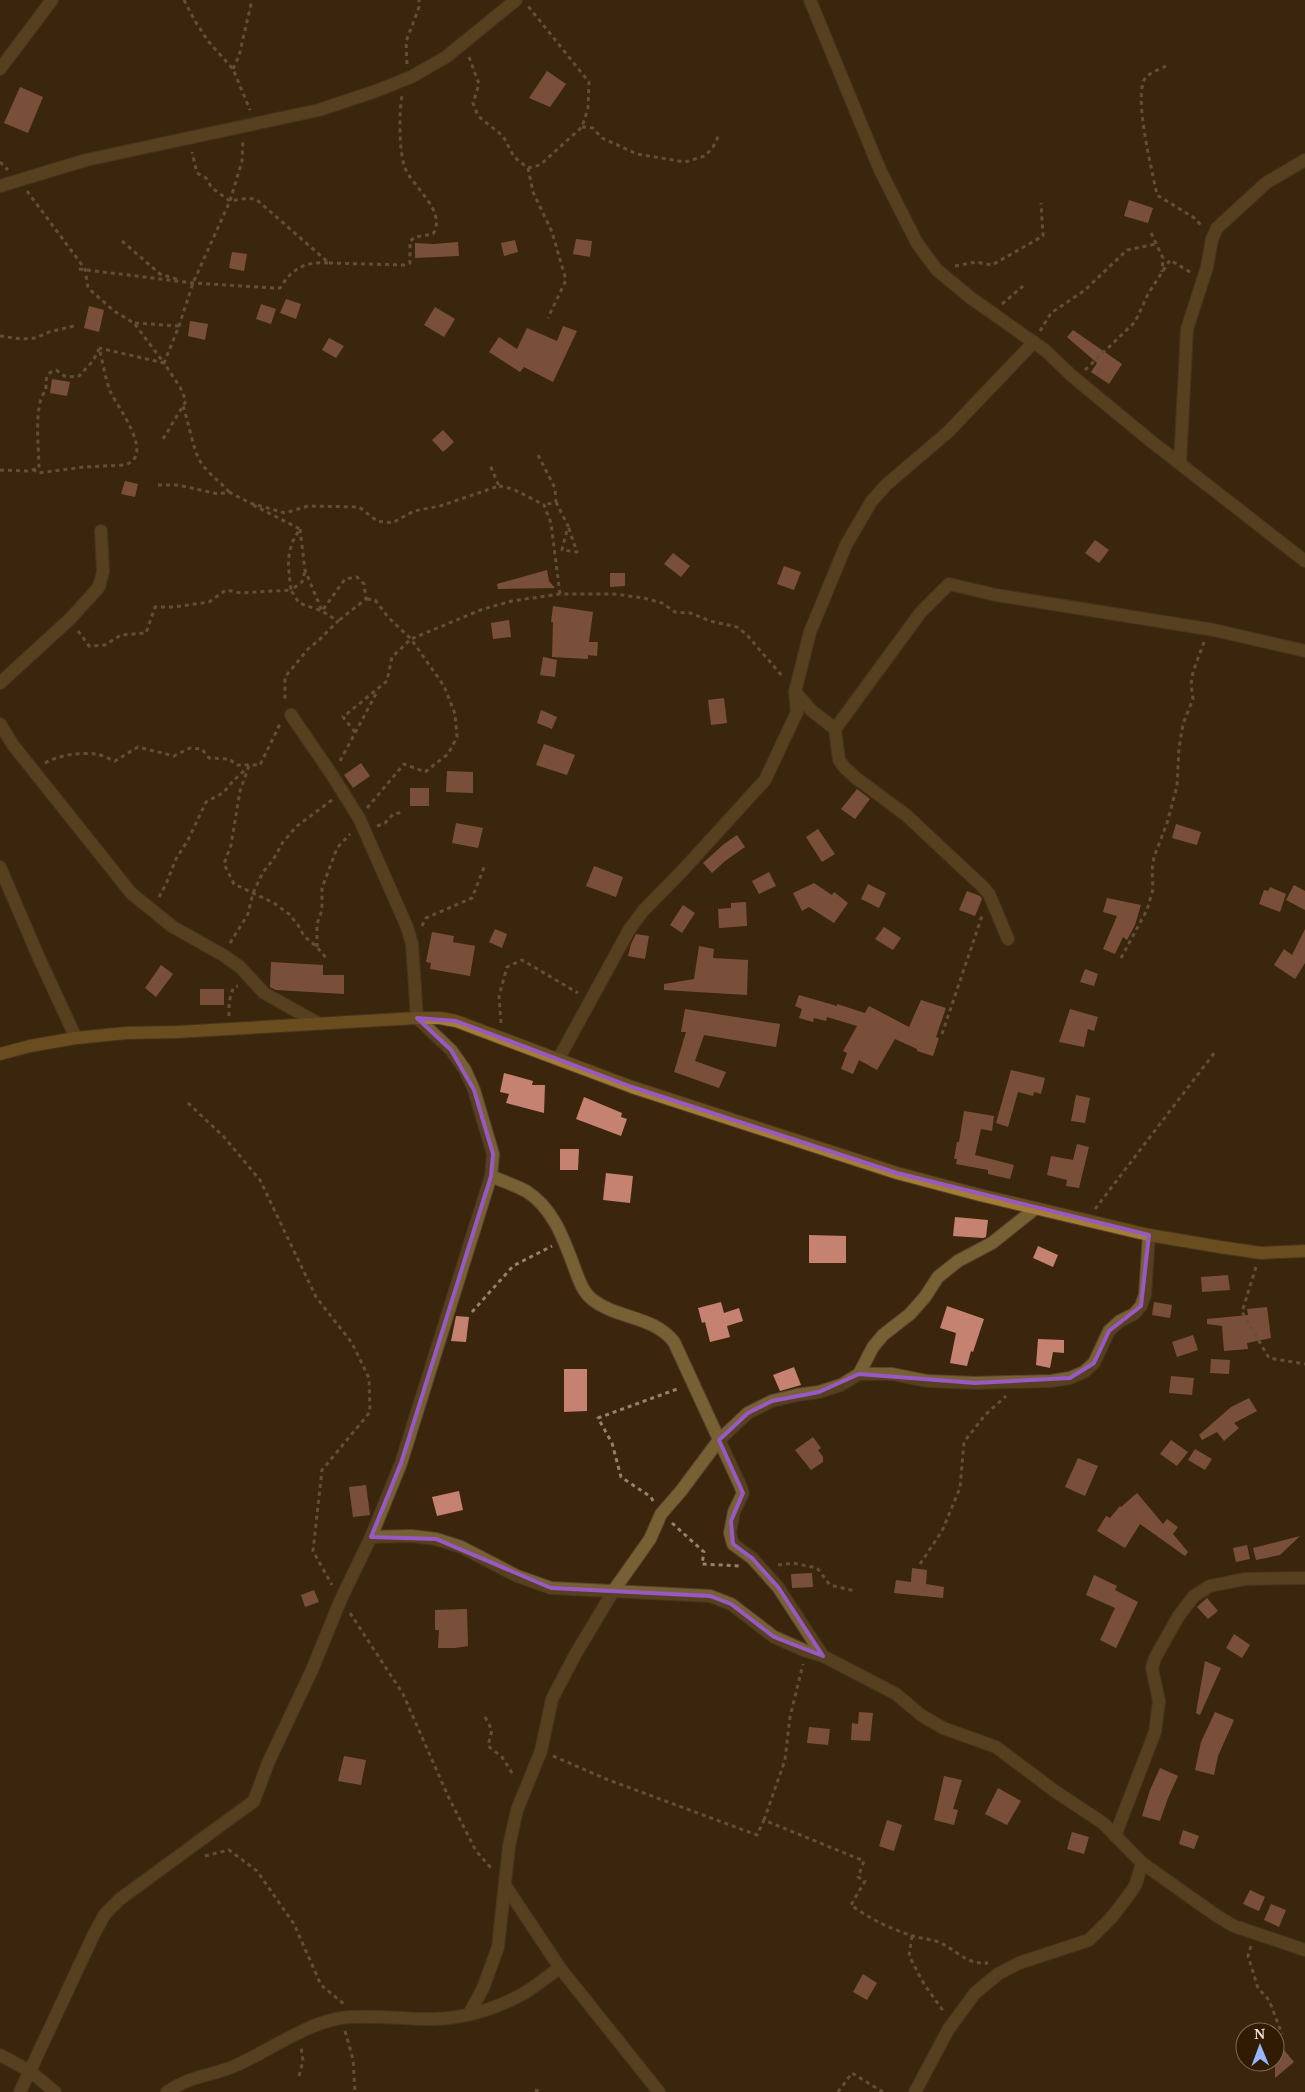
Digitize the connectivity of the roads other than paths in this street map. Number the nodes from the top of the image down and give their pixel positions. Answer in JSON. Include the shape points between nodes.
{"nodes":[{"id":1,"x":52,"y":0,"type":"edge"},
{"id":2,"x":516,"y":0,"type":"edge"},
{"id":3,"x":810,"y":0,"type":"edge"},
{"id":4,"x":0,"y":69,"type":"edge"},
{"id":5,"x":1305,"y":160,"type":"edge"},
{"id":6,"x":0,"y":186,"type":"edge"},
{"id":7,"x":1034,"y":342,"type":"junction"},
{"id":8,"x":1180,"y":463,"type":"junction"},
{"id":9,"x":101,"y":530,"type":"dead end"},
{"id":10,"x":1305,"y":561,"type":"edge"},
{"id":11,"x":1305,"y":651,"type":"edge"},
{"id":12,"x":0,"y":683,"type":"edge"},
{"id":13,"x":795,"y":692,"type":"junction"},
{"id":14,"x":291,"y":715,"type":"road end"},
{"id":15,"x":0,"y":724,"type":"edge"},
{"id":16,"x":835,"y":729,"type":"junction"},
{"id":17,"x":0,"y":867,"type":"edge"},
{"id":18,"x":1008,"y":939,"type":"dead end"},
{"id":19,"x":417,"y":1018,"type":"junction"},
{"id":20,"x":318,"y":1023,"type":"junction"},
{"id":21,"x":76,"y":1038,"type":"junction"},
{"id":22,"x":0,"y":1054,"type":"edge"},
{"id":23,"x":559,"y":1058,"type":"junction"},
{"id":24,"x":491,"y":1176,"type":"junction"},
{"id":25,"x":1036,"y":1208,"type":"junction"},
{"id":26,"x":1148,"y":1235,"type":"junction"},
{"id":27,"x":1305,"y":1251,"type":"edge"},
{"id":28,"x":859,"y":1374,"type":"junction"},
{"id":29,"x":719,"y":1440,"type":"junction"},
{"id":30,"x":371,"y":1537,"type":"junction"},
{"id":31,"x":1305,"y":1578,"type":"edge"},
{"id":32,"x":614,"y":1590,"type":"junction"},
{"id":33,"x":823,"y":1656,"type":"junction"},
{"id":34,"x":1115,"y":1836,"type":"junction"},
{"id":35,"x":1142,"y":1863,"type":"junction"},
{"id":36,"x":505,"y":1885,"type":"junction"},
{"id":37,"x":1305,"y":1950,"type":"edge"},
{"id":38,"x":560,"y":1968,"type":"junction"},
{"id":39,"x":470,"y":2014,"type":"junction"},
{"id":40,"x":0,"y":2055,"type":"edge"},
{"id":41,"x":30,"y":2071,"type":"junction"},
{"id":42,"x":20,"y":2092,"type":"edge"},
{"id":43,"x":55,"y":2092,"type":"edge"},
{"id":44,"x":167,"y":2092,"type":"edge"},
{"id":45,"x":659,"y":2092,"type":"edge"},
{"id":46,"x":915,"y":2092,"type":"edge"}],
"edges":[{"from":1,"to":4,"type":"street"},
{"from":2,"to":6,"type":"street","via":[[446,58],[411,77],[319,110],[86,160]]},
{"from":3,"to":7,"type":"street","via":[[880,170],[917,243],[938,270],[971,298]]},
{"from":5,"to":8,"type":"street","via":[[1266,183],[1217,228],[1212,239],[1204,280],[1187,329]]},
{"from":7,"to":8,"type":"street"},
{"from":7,"to":13,"type":"street","via":[[948,432],[886,485],[872,502],[846,545],[810,632]]},
{"from":8,"to":10,"type":"street"},
{"from":9,"to":12,"type":"street","via":[[103,572],[99,587],[70,619]]},
{"from":11,"to":16,"type":"street","via":[[1214,630],[996,595],[949,584],[921,612]]},
{"from":13,"to":16,"type":"street"},
{"from":13,"to":23,"type":"street","via":[[795,719],[765,780],[643,911]]},
{"from":14,"to":19,"type":"street","via":[[359,818],[407,928],[412,944]]},
{"from":15,"to":20,"type":"street","via":[[13,745],[131,893],[173,927],[223,955],[264,993]]},
{"from":16,"to":18,"type":"street","via":[[839,760],[844,767],[906,815],[989,894]]},
{"from":17,"to":21,"type":"street"},
{"from":19,"to":20,"type":"street"},
{"from":19,"to":23,"type":"street","via":[[456,1021]]},
{"from":19,"to":24,"type":"street","via":[[451,1050],[465,1070],[493,1154]]},
{"from":20,"to":21,"type":"street"},
{"from":21,"to":22,"type":"street"},
{"from":23,"to":25,"type":"street","via":[[632,1087],[897,1173]]},
{"from":24,"to":29,"type":"street","via":[[526,1191],[542,1203],[564,1240],[583,1288],[593,1300],[666,1332],[674,1342]]},
{"from":24,"to":30,"type":"street","via":[[401,1462]]},
{"from":25,"to":26,"type":"street"},
{"from":25,"to":28,"type":"street","via":[[992,1243],[958,1261],[938,1278],[910,1314],[873,1347]]},
{"from":26,"to":27,"type":"street","via":[[1261,1253]]},
{"from":26,"to":28,"type":"street","via":[[1141,1306],[1109,1331],[1094,1363],[1084,1372],[1052,1381],[975,1384],[927,1381],[892,1374]]},
{"from":28,"to":29,"type":"street","via":[[820,1392],[772,1401],[748,1414]]},
{"from":29,"to":32,"type":"street","via":[[661,1514],[650,1539]]},
{"from":29,"to":33,"type":"street","via":[[742,1493],[731,1521],[733,1544],[752,1558],[786,1599]]},
{"from":30,"to":32,"type":"street","via":[[436,1539],[550,1588]]},
{"from":30,"to":41,"type":"street","via":[[268,1763],[254,1801],[120,1899],[105,1914]]},
{"from":31,"to":34,"type":"street","via":[[1245,1579],[1210,1586],[1194,1596],[1178,1617],[1152,1668],[1159,1700],[1155,1732]]},
{"from":32,"to":33,"type":"street","via":[[710,1596],[731,1604],[774,1637]]},
{"from":32,"to":36,"type":"street","via":[[552,1699],[540,1751],[517,1810]]},
{"from":33,"to":34,"type":"street","via":[[896,1694],[942,1728],[996,1747],[1103,1823]]},
{"from":34,"to":35,"type":"street"},
{"from":35,"to":37,"type":"street","via":[[1217,1916]]},
{"from":35,"to":46,"type":"street","via":[[1131,1892],[1093,1937],[1083,1944],[1006,1969],[974,1993],[948,2030]]},
{"from":36,"to":38,"type":"street"},
{"from":36,"to":39,"type":"street","via":[[498,1947]]},
{"from":38,"to":39,"type":"street","via":[[521,1995]]},
{"from":38,"to":45,"type":"street"},
{"from":39,"to":44,"type":"street","via":[[436,2019],[347,2018],[316,2026],[235,2066],[190,2078]]},
{"from":40,"to":41,"type":"street"},
{"from":41,"to":42,"type":"street"},
{"from":41,"to":43,"type":"street"}]}
